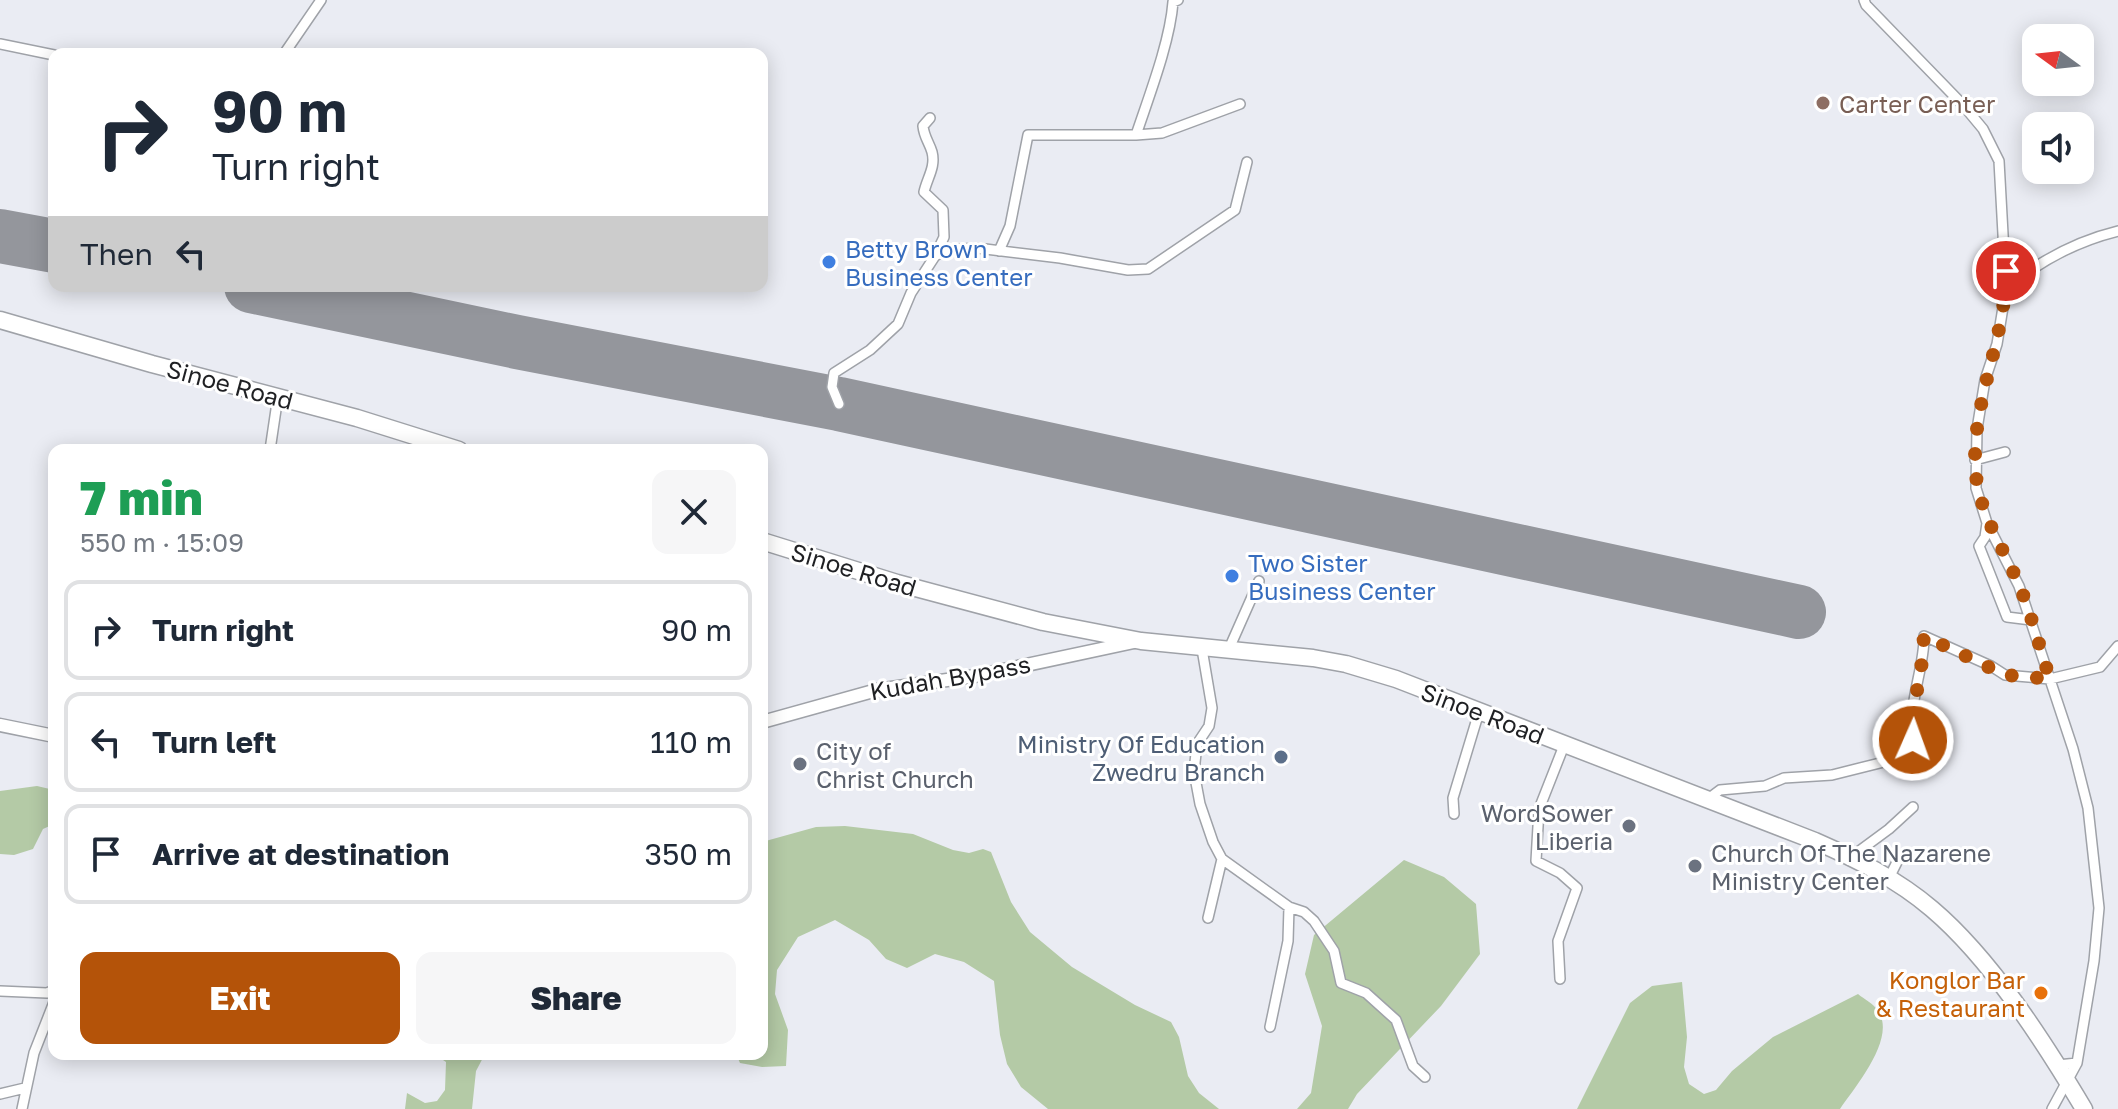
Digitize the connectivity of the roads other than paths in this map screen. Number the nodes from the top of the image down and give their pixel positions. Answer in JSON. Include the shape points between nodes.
{"nodes":[{"id":1,"x":321,"y":0,"type":"edge"},
{"id":2,"x":1178,"y":0,"type":"edge"},
{"id":3,"x":1864,"y":0,"type":"edge"},
{"id":4,"x":0,"y":44,"type":"edge"},
{"id":5,"x":288,"y":48,"type":"edge"},
{"id":6,"x":48,"y":54,"type":"edge"},
{"id":7,"x":1240,"y":104,"type":"dead end"},
{"id":8,"x":930,"y":118,"type":"dead end"},
{"id":9,"x":1136,"y":135,"type":"junction"},
{"id":10,"x":1247,"y":162,"type":"dead end"},
{"id":11,"x":2118,"y":231,"type":"edge"},
{"id":12,"x":999,"y":251,"type":"junction"},
{"id":13,"x":935,"y":256,"type":"junction"},
{"id":14,"x":2006,"y":289,"type":"junction"},
{"id":15,"x":0,"y":320,"type":"edge"},
{"id":16,"x":278,"y":396,"type":"junction"},
{"id":17,"x":839,"y":404,"type":"dead end"},
{"id":18,"x":271,"y":444,"type":"edge"},
{"id":19,"x":439,"y":444,"type":"edge"},
{"id":20,"x":2005,"y":452,"type":"dead end"},
{"id":21,"x":1975,"y":460,"type":"junction"},
{"id":22,"x":1987,"y":523,"type":"junction"},
{"id":23,"x":768,"y":543,"type":"edge"},
{"id":24,"x":1259,"y":581,"type":"dead end"},
{"id":25,"x":2031,"y":620,"type":"junction"},
{"id":26,"x":1141,"y":641,"type":"junction"},
{"id":27,"x":2118,"y":646,"type":"edge"},
{"id":28,"x":1202,"y":649,"type":"junction"},
{"id":29,"x":1228,"y":651,"type":"junction"},
{"id":30,"x":2050,"y":679,"type":"junction"},
{"id":31,"x":1479,"y":712,"type":"junction"},
{"id":32,"x":768,"y":720,"type":"edge"},
{"id":33,"x":0,"y":725,"type":"edge"},
{"id":34,"x":48,"y":735,"type":"edge"},
{"id":35,"x":1565,"y":743,"type":"junction"},
{"id":36,"x":1706,"y":800,"type":"junction"},
{"id":37,"x":1913,"y":807,"type":"dead end"},
{"id":38,"x":1454,"y":814,"type":"dead end"},
{"id":39,"x":1851,"y":857,"type":"junction"},
{"id":40,"x":1907,"y":857,"type":"dead end"},
{"id":41,"x":1222,"y":859,"type":"junction"},
{"id":42,"x":1889,"y":878,"type":"junction"},
{"id":43,"x":1289,"y":907,"type":"junction"},
{"id":44,"x":1208,"y":918,"type":"dead end"},
{"id":45,"x":1560,"y":979,"type":"dead end"},
{"id":46,"x":0,"y":991,"type":"edge"},
{"id":47,"x":48,"y":993,"type":"edge"},
{"id":48,"x":48,"y":1017,"type":"edge"},
{"id":49,"x":1270,"y":1027,"type":"dead end"},
{"id":50,"x":2077,"y":1063,"type":"junction"},
{"id":51,"x":2058,"y":1065,"type":"junction"},
{"id":52,"x":1425,"y":1077,"type":"dead end"},
{"id":53,"x":2068,"y":1082,"type":"junction"},
{"id":54,"x":25,"y":1088,"type":"junction"},
{"id":55,"x":0,"y":1094,"type":"edge"},
{"id":56,"x":22,"y":1109,"type":"edge"},
{"id":57,"x":2052,"y":1109,"type":"edge"},
{"id":58,"x":2084,"y":1109,"type":"edge"}],
"edges":[{"from":1,"to":5,"type":"street"},
{"from":2,"to":9,"type":"street","via":[[1173,2]]},
{"from":3,"to":14,"type":"street","via":[[1963,105],[1991,144],[2002,184]]},
{"from":4,"to":6,"type":"street"},
{"from":7,"to":9,"type":"street","via":[[1162,133]]},
{"from":8,"to":13,"type":"street","via":[[923,126],[933,170],[924,192],[943,210],[944,237]]},
{"from":9,"to":12,"type":"street","via":[[1028,135],[1010,226]]},
{"from":10,"to":12,"type":"street","via":[[1235,210],[1148,269]]},
{"from":11,"to":14,"type":"street","via":[[2047,260]]},
{"from":12,"to":13,"type":"street","via":[[947,250]]},
{"from":13,"to":17,"type":"street","via":[[898,324],[834,373],[832,387]]},
{"from":14,"to":21,"type":"street","via":[[1985,380]]},
{"from":15,"to":16,"type":"highway","name":"Sinoe Road"},
{"from":16,"to":18,"type":"street"},
{"from":16,"to":19,"type":"highway","name":"Sinoe Road"},
{"from":20,"to":21,"type":"street"},
{"from":21,"to":22,"type":"street","via":[[1976,488]]},
{"from":22,"to":25,"type":"street"},
{"from":22,"to":25,"type":"street","via":[[1979,546],[2007,617]]},
{"from":23,"to":26,"type":"highway","name":"Sinoe Road","via":[[1009,613]]},
{"from":24,"to":29,"type":"street"},
{"from":25,"to":30,"type":"street"},
{"from":26,"to":28,"type":"highway","name":"Sinoe Road"},
{"from":26,"to":32,"type":"street","name":"Kudah Bypass","via":[[975,676],[877,690]]},
{"from":27,"to":30,"type":"street","via":[[2100,667]]},
{"from":28,"to":29,"type":"highway","name":"Sinoe Road"},
{"from":28,"to":41,"type":"street","via":[[1212,708],[1209,726],[1197,744],[1194,772],[1200,804]]},
{"from":29,"to":31,"type":"highway","name":"Sinoe Road","via":[[1346,664]]},
{"from":30,"to":36,"type":"street","via":[[2005,675],[1924,636],[1913,711],[1913,740],[1920,751],[1910,760],[1720,790]]},
{"from":30,"to":50,"type":"street","via":[[2088,808],[2099,908]]},
{"from":31,"to":35,"type":"highway","name":"Sinoe Road"},
{"from":31,"to":38,"type":"street","via":[[1453,798]]},
{"from":33,"to":34,"type":"street"},
{"from":35,"to":36,"type":"highway","name":"Sinoe Road"},
{"from":35,"to":45,"type":"street","via":[[1539,809],[1536,861],[1577,888],[1558,941]]},
{"from":36,"to":39,"type":"highway","name":"Sinoe Road"},
{"from":37,"to":39,"type":"street"},
{"from":39,"to":42,"type":"highway","name":"Sinoe Road"},
{"from":40,"to":42,"type":"street","via":[[1898,860]]},
{"from":41,"to":43,"type":"street"},
{"from":41,"to":44,"type":"street"},
{"from":42,"to":51,"type":"highway","name":"Sinoe Road","via":[[1932,909],[1973,950]]},
{"from":43,"to":49,"type":"street","via":[[1288,941]]},
{"from":43,"to":52,"type":"street","via":[[1304,912],[1322,931],[1334,951],[1341,983],[1366,993],[1396,1020],[1413,1066]]},
{"from":46,"to":47,"type":"street"},
{"from":48,"to":54,"type":"street"},
{"from":50,"to":51,"type":"street"},
{"from":50,"to":53,"type":"street"},
{"from":51,"to":53,"type":"highway","name":"Sinoe Road"},
{"from":53,"to":57,"type":"street"},
{"from":53,"to":58,"type":"highway","name":"Sinoe Road"},
{"from":54,"to":55,"type":"street"},
{"from":54,"to":56,"type":"street"}]}
